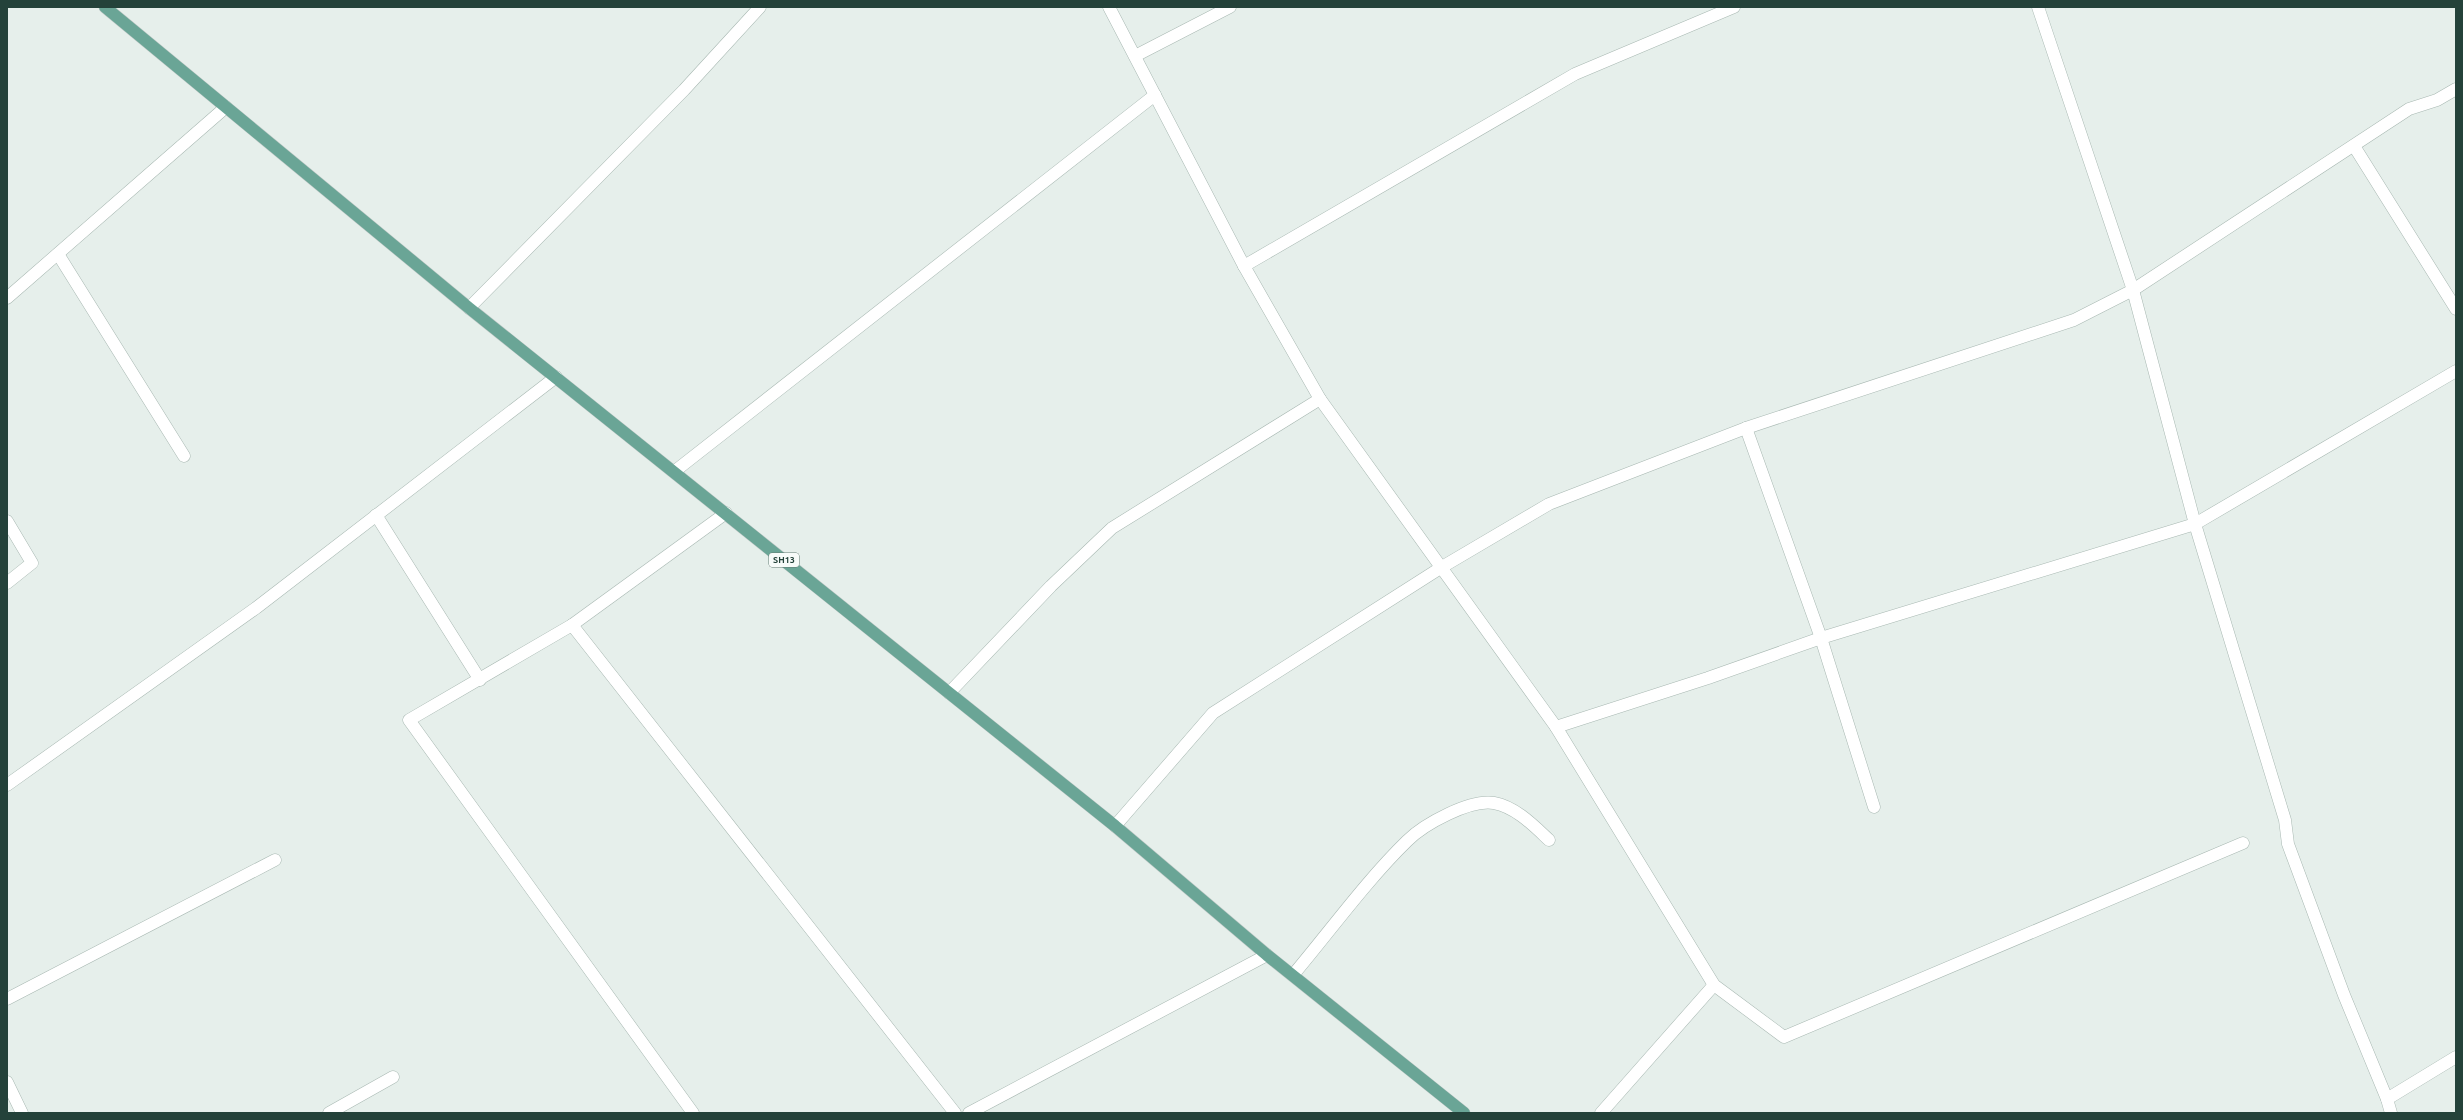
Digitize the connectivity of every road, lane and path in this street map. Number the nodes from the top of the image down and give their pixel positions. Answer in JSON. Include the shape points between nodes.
{"nodes":[{"id":1,"x":105,"y":7,"type":"edge"},
{"id":2,"x":760,"y":7,"type":"edge"},
{"id":3,"x":1109,"y":7,"type":"edge"},
{"id":4,"x":1230,"y":7,"type":"edge"},
{"id":5,"x":1734,"y":7,"type":"edge"},
{"id":6,"x":2038,"y":7,"type":"edge"},
{"id":7,"x":1136,"y":56,"type":"junction"},
{"id":8,"x":2456,"y":89,"type":"edge"},
{"id":9,"x":1155,"y":95,"type":"junction"},
{"id":10,"x":226,"y":107,"type":"junction"},
{"id":11,"x":2354,"y":146,"type":"junction"},
{"id":12,"x":58,"y":254,"type":"junction"},
{"id":13,"x":1244,"y":266,"type":"junction"},
{"id":14,"x":2134,"y":290,"type":"junction"},
{"id":15,"x":7,"y":298,"type":"edge"},
{"id":16,"x":469,"y":308,"type":"junction"},
{"id":17,"x":2456,"y":309,"type":"edge"},
{"id":18,"x":2456,"y":371,"type":"edge"},
{"id":19,"x":556,"y":377,"type":"junction"},
{"id":20,"x":1320,"y":399,"type":"junction"},
{"id":21,"x":1746,"y":428,"type":"junction"},
{"id":22,"x":184,"y":456,"type":"dead end"},
{"id":23,"x":675,"y":471,"type":"junction"},
{"id":24,"x":726,"y":512,"type":"junction"},
{"id":25,"x":376,"y":515,"type":"junction"},
{"id":26,"x":7,"y":521,"type":"edge"},
{"id":27,"x":2194,"y":524,"type":"junction"},
{"id":28,"x":1442,"y":567,"type":"junction"},
{"id":29,"x":7,"y":582,"type":"edge"},
{"id":30,"x":572,"y":625,"type":"junction"},
{"id":31,"x":1821,"y":638,"type":"junction"},
{"id":32,"x":480,"y":680,"type":"junction"},
{"id":33,"x":949,"y":693,"type":"junction"},
{"id":34,"x":1556,"y":727,"type":"junction"},
{"id":35,"x":7,"y":785,"type":"edge"},
{"id":36,"x":1874,"y":807,"type":"dead end"},
{"id":37,"x":1115,"y":826,"type":"junction"},
{"id":38,"x":1549,"y":840,"type":"dead end"},
{"id":39,"x":2243,"y":842,"type":"dead end"},
{"id":40,"x":275,"y":860,"type":"dead end"},
{"id":41,"x":1267,"y":954,"type":"junction"},
{"id":42,"x":1293,"y":975,"type":"junction"},
{"id":43,"x":1714,"y":984,"type":"junction"},
{"id":44,"x":7,"y":999,"type":"edge"},
{"id":45,"x":2456,"y":1057,"type":"edge"},
{"id":46,"x":392,"y":1077,"type":"dead end"},
{"id":47,"x":7,"y":1082,"type":"edge"},
{"id":48,"x":2387,"y":1099,"type":"junction"},
{"id":49,"x":22,"y":1113,"type":"edge"},
{"id":50,"x":329,"y":1113,"type":"edge"},
{"id":51,"x":693,"y":1113,"type":"edge"},
{"id":52,"x":955,"y":1113,"type":"edge"},
{"id":53,"x":969,"y":1113,"type":"edge"},
{"id":54,"x":1464,"y":1113,"type":"edge"},
{"id":55,"x":1601,"y":1113,"type":"edge"},
{"id":56,"x":2391,"y":1113,"type":"edge"}],
"edges":[{"from":1,"to":10,"type":"main road","number":"SH13"},
{"from":2,"to":16,"type":"street","via":[[684,90]]},
{"from":3,"to":7,"type":"street"},
{"from":4,"to":7,"type":"street"},
{"from":5,"to":13,"type":"street","via":[[1575,74]]},
{"from":6,"to":14,"type":"street"},
{"from":7,"to":9,"type":"street"},
{"from":8,"to":11,"type":"street","via":[[2438,100],[2409,109]]},
{"from":9,"to":13,"type":"street"},
{"from":9,"to":23,"type":"street"},
{"from":10,"to":12,"type":"street"},
{"from":10,"to":16,"type":"main road","number":"SH13"},
{"from":11,"to":14,"type":"street"},
{"from":11,"to":17,"type":"street"},
{"from":12,"to":15,"type":"street"},
{"from":12,"to":22,"type":"street"},
{"from":13,"to":20,"type":"street"},
{"from":14,"to":21,"type":"street","via":[[2074,320]]},
{"from":14,"to":27,"type":"street"},
{"from":16,"to":19,"type":"main road","number":"SH13"},
{"from":18,"to":27,"type":"street"},
{"from":19,"to":23,"type":"main road","number":"SH13"},
{"from":19,"to":25,"type":"street"},
{"from":20,"to":28,"type":"street"},
{"from":20,"to":33,"type":"street","via":[[1112,528],[1051,586]]},
{"from":21,"to":28,"type":"street","via":[[1549,504]]},
{"from":21,"to":31,"type":"street"},
{"from":23,"to":24,"type":"main road","number":"SH13"},
{"from":24,"to":30,"type":"street"},
{"from":24,"to":33,"type":"main road","number":"SH13"},
{"from":25,"to":32,"type":"street"},
{"from":25,"to":35,"type":"street","via":[[256,608]]},
{"from":26,"to":29,"type":"street","via":[[32,563]]},
{"from":27,"to":31,"type":"street"},
{"from":27,"to":48,"type":"street","via":[[2285,820],[2288,844],[2344,995]]},
{"from":28,"to":34,"type":"street"},
{"from":28,"to":37,"type":"street","via":[[1213,713]]},
{"from":30,"to":32,"type":"street"},
{"from":30,"to":52,"type":"street"},
{"from":31,"to":34,"type":"street"},
{"from":31,"to":36,"type":"street"},
{"from":32,"to":51,"type":"street","via":[[409,720]]},
{"from":33,"to":37,"type":"main road","number":"SH13"},
{"from":34,"to":43,"type":"street"},
{"from":37,"to":41,"type":"main road","number":"SH13"},
{"from":38,"to":42,"type":"street","via":[[1519,813],[1495,803],[1471,804],[1436,821],[1408,840]]},
{"from":39,"to":43,"type":"street","via":[[1784,1037]]},
{"from":40,"to":44,"type":"street"},
{"from":41,"to":42,"type":"main road","number":"SH13"},
{"from":41,"to":53,"type":"street"},
{"from":42,"to":54,"type":"main road","number":"SH13"},
{"from":43,"to":55,"type":"street"},
{"from":45,"to":48,"type":"street"},
{"from":46,"to":50,"type":"street"},
{"from":47,"to":49,"type":"street"},
{"from":48,"to":56,"type":"street"}]}
